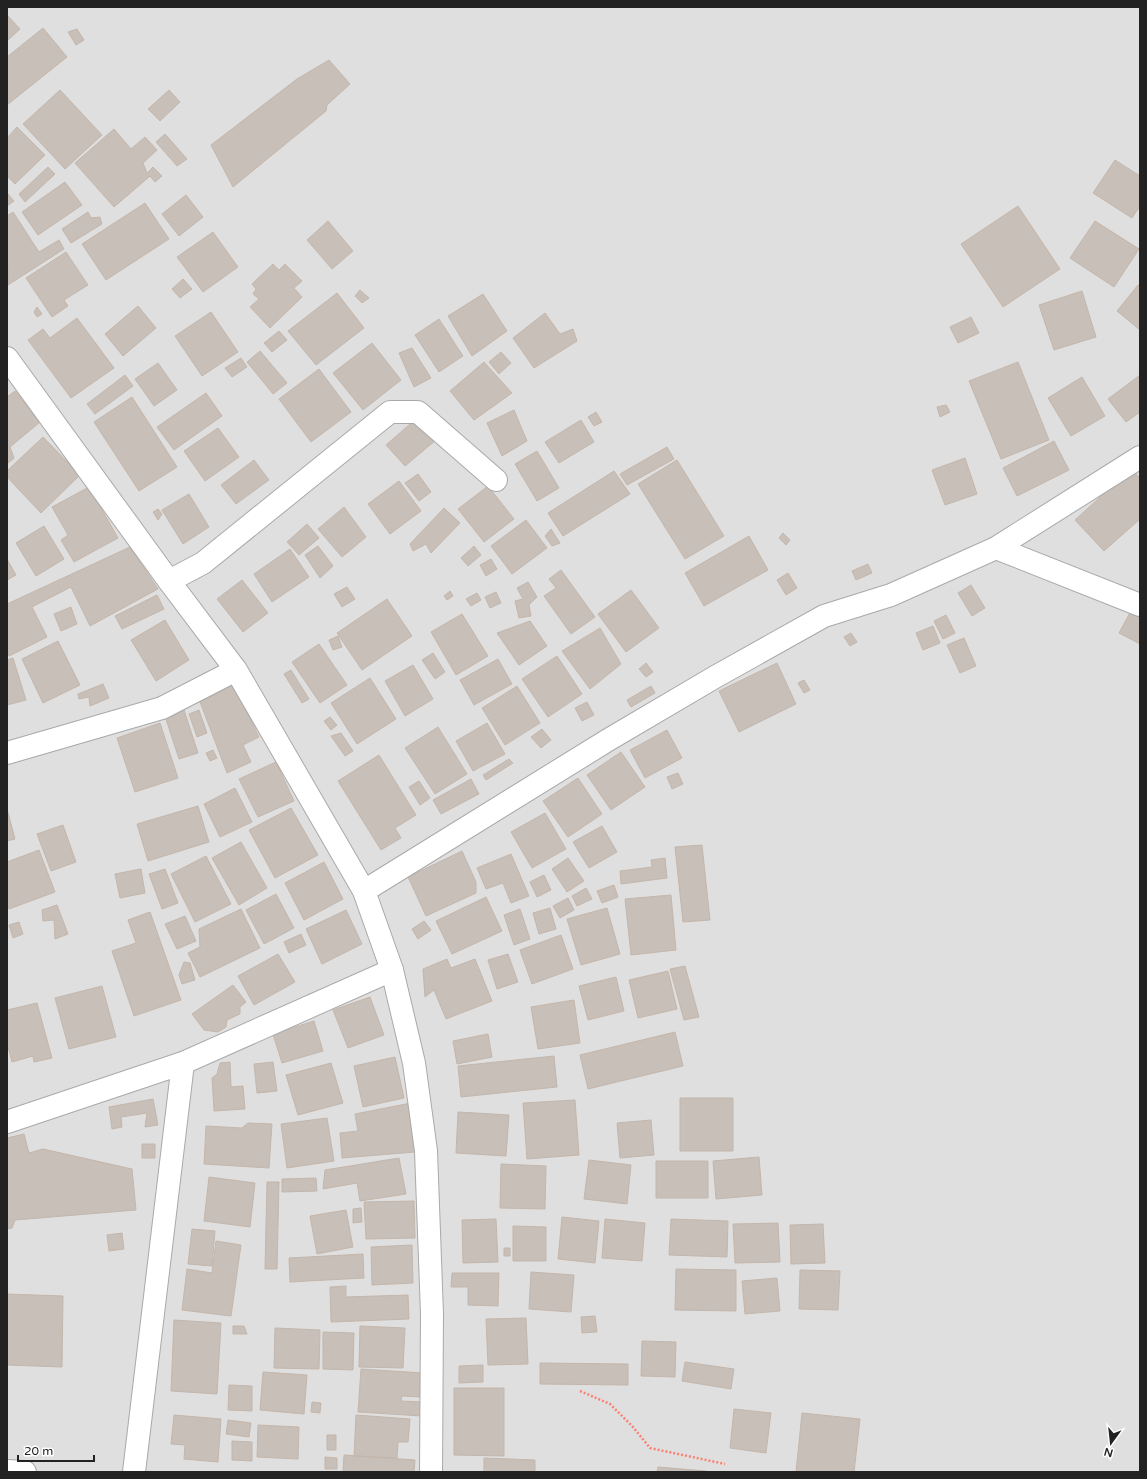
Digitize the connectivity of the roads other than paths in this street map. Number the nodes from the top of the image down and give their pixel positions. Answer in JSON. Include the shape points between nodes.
{"nodes":[{"id":1,"x":7,"y":358,"type":"edge"},
{"id":2,"x":1140,"y":457,"type":"edge"},
{"id":3,"x":496,"y":480,"type":"dead end"},
{"id":4,"x":996,"y":548,"type":"junction"},
{"id":5,"x":169,"y":582,"type":"junction"},
{"id":6,"x":1140,"y":605,"type":"edge"},
{"id":7,"x":236,"y":670,"type":"junction"},
{"id":8,"x":7,"y":753,"type":"edge"},
{"id":9,"x":364,"y":891,"type":"junction"},
{"id":10,"x":392,"y":970,"type":"junction"},
{"id":11,"x":183,"y":1063,"type":"junction"},
{"id":12,"x":7,"y":1122,"type":"edge"},
{"id":13,"x":7,"y":1471,"type":"edge"},
{"id":14,"x":25,"y":1472,"type":"edge"},
{"id":15,"x":134,"y":1472,"type":"edge"},
{"id":16,"x":431,"y":1472,"type":"edge"}],
"edges":[{"from":1,"to":5,"type":"street"},
{"from":2,"to":4,"type":"street"},
{"from":3,"to":5,"type":"street","via":[[418,412],[390,412],[203,564]]},
{"from":4,"to":6,"type":"street"},
{"from":4,"to":9,"type":"street","via":[[891,595],[824,616],[608,740]]},
{"from":5,"to":7,"type":"street"},
{"from":7,"to":8,"type":"street","via":[[162,708]]},
{"from":7,"to":9,"type":"street"},
{"from":9,"to":10,"type":"street"},
{"from":10,"to":11,"type":"street"},
{"from":10,"to":16,"type":"street","via":[[414,1063],[426,1151],[432,1314]]},
{"from":11,"to":12,"type":"street"},
{"from":11,"to":15,"type":"street"},
{"from":13,"to":14,"type":"street"}]}
